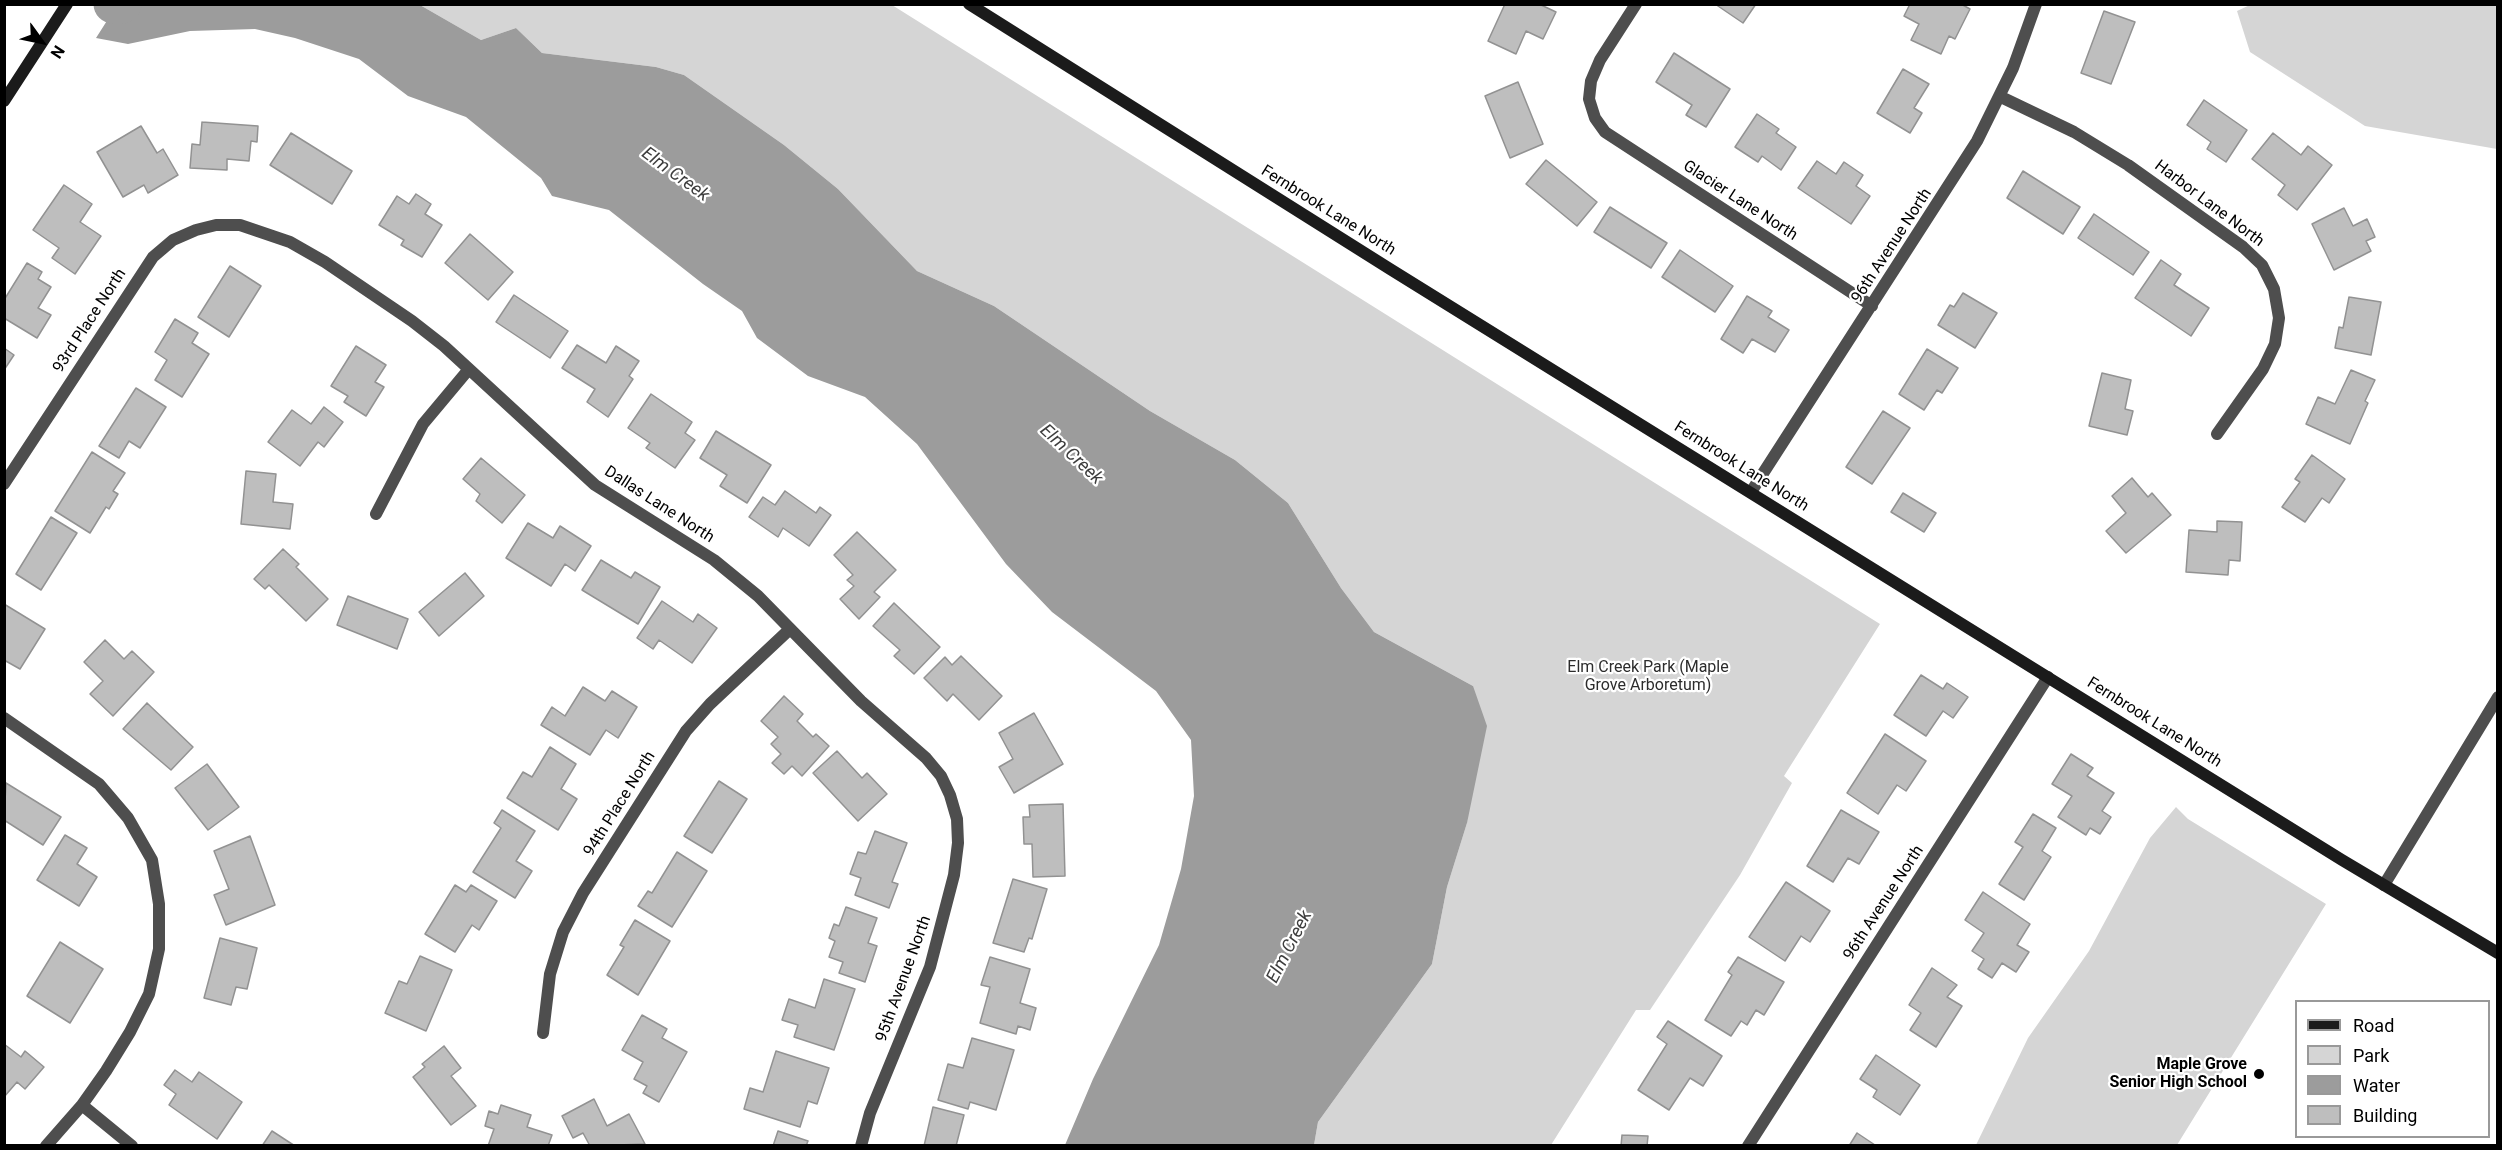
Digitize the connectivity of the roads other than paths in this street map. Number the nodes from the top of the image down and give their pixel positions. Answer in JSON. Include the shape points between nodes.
{"nodes":[{"id":1,"x":66,"y":4,"type":"edge"},
{"id":2,"x":969,"y":4,"type":"edge"},
{"id":3,"x":1636,"y":4,"type":"edge"},
{"id":4,"x":2036,"y":4,"type":"edge"},
{"id":5,"x":2001,"y":97,"type":"junction"},
{"id":6,"x":4,"y":101,"type":"edge"},
{"id":7,"x":240,"y":225,"type":"joint"},
{"id":8,"x":1872,"y":306,"type":"junction"},
{"id":9,"x":469,"y":369,"type":"junction"},
{"id":10,"x":2217,"y":434,"type":"dead end"},
{"id":11,"x":4,"y":484,"type":"edge"},
{"id":12,"x":1751,"y":492,"type":"junction"},
{"id":13,"x":376,"y":514,"type":"dead end"},
{"id":14,"x":790,"y":629,"type":"junction"},
{"id":15,"x":2048,"y":677,"type":"junction"},
{"id":16,"x":2498,"y":697,"type":"edge"},
{"id":17,"x":4,"y":718,"type":"edge"},
{"id":18,"x":957,"y":819,"type":"joint"},
{"id":19,"x":2384,"y":885,"type":"junction"},
{"id":20,"x":2498,"y":953,"type":"edge"},
{"id":21,"x":543,"y":1033,"type":"dead end"},
{"id":22,"x":82,"y":1105,"type":"junction"},
{"id":23,"x":46,"y":1146,"type":"edge"},
{"id":24,"x":132,"y":1146,"type":"edge"},
{"id":25,"x":861,"y":1146,"type":"edge"},
{"id":26,"x":1748,"y":1146,"type":"edge"}],
"edges":[{"from":1,"to":6,"type":"street"},
{"from":2,"to":12,"type":"street","name":"Fernbrook Lane North"},
{"from":3,"to":8,"type":"street","name":"Glacier Lane North","via":[[1591,81],[1589,99],[1605,132]]},
{"from":4,"to":5,"type":"street","name":"96th Avenue North"},
{"from":5,"to":8,"type":"street","name":"96th Avenue North","via":[[1950,186]]},
{"from":5,"to":10,"type":"street","name":"Harbor Lane North","via":[[2074,132],[2128,165],[2243,247],[2262,265],[2276,299],[2279,318],[2275,344],[2263,369]]},
{"from":7,"to":9,"type":"street","name":"Dallas Lane North","via":[[282,239],[325,262],[412,321]]},
{"from":7,"to":11,"type":"street","name":"93rd Place North","via":[[196,230],[173,240],[153,257]]},
{"from":8,"to":12,"type":"street","name":"96th Avenue North"},
{"from":9,"to":13,"type":"street","via":[[423,424]]},
{"from":9,"to":14,"type":"street","name":"Dallas Lane North","via":[[595,485],[714,560]]},
{"from":12,"to":15,"type":"street","name":"Fernbrook Lane North"},
{"from":14,"to":18,"type":"street","name":"Dallas Lane North","via":[[861,701],[926,758],[941,776]]},
{"from":14,"to":21,"type":"street","name":"94th Place North","via":[[686,731],[583,893],[563,932],[550,974]]},
{"from":15,"to":19,"type":"street","name":"Fernbrook Lane North"},
{"from":15,"to":26,"type":"street","name":"96th Avenue North"},
{"from":16,"to":19,"type":"street"},
{"from":17,"to":22,"type":"street","via":[[99,784],[128,818],[152,860],[160,926],[156,973],[130,1032]]},
{"from":18,"to":25,"type":"street","name":"95th Avenue North","via":[[954,875],[944,920]]},
{"from":19,"to":20,"type":"street","name":"Fernbrook Lane North"},
{"from":22,"to":23,"type":"street"},
{"from":22,"to":24,"type":"street"}]}
